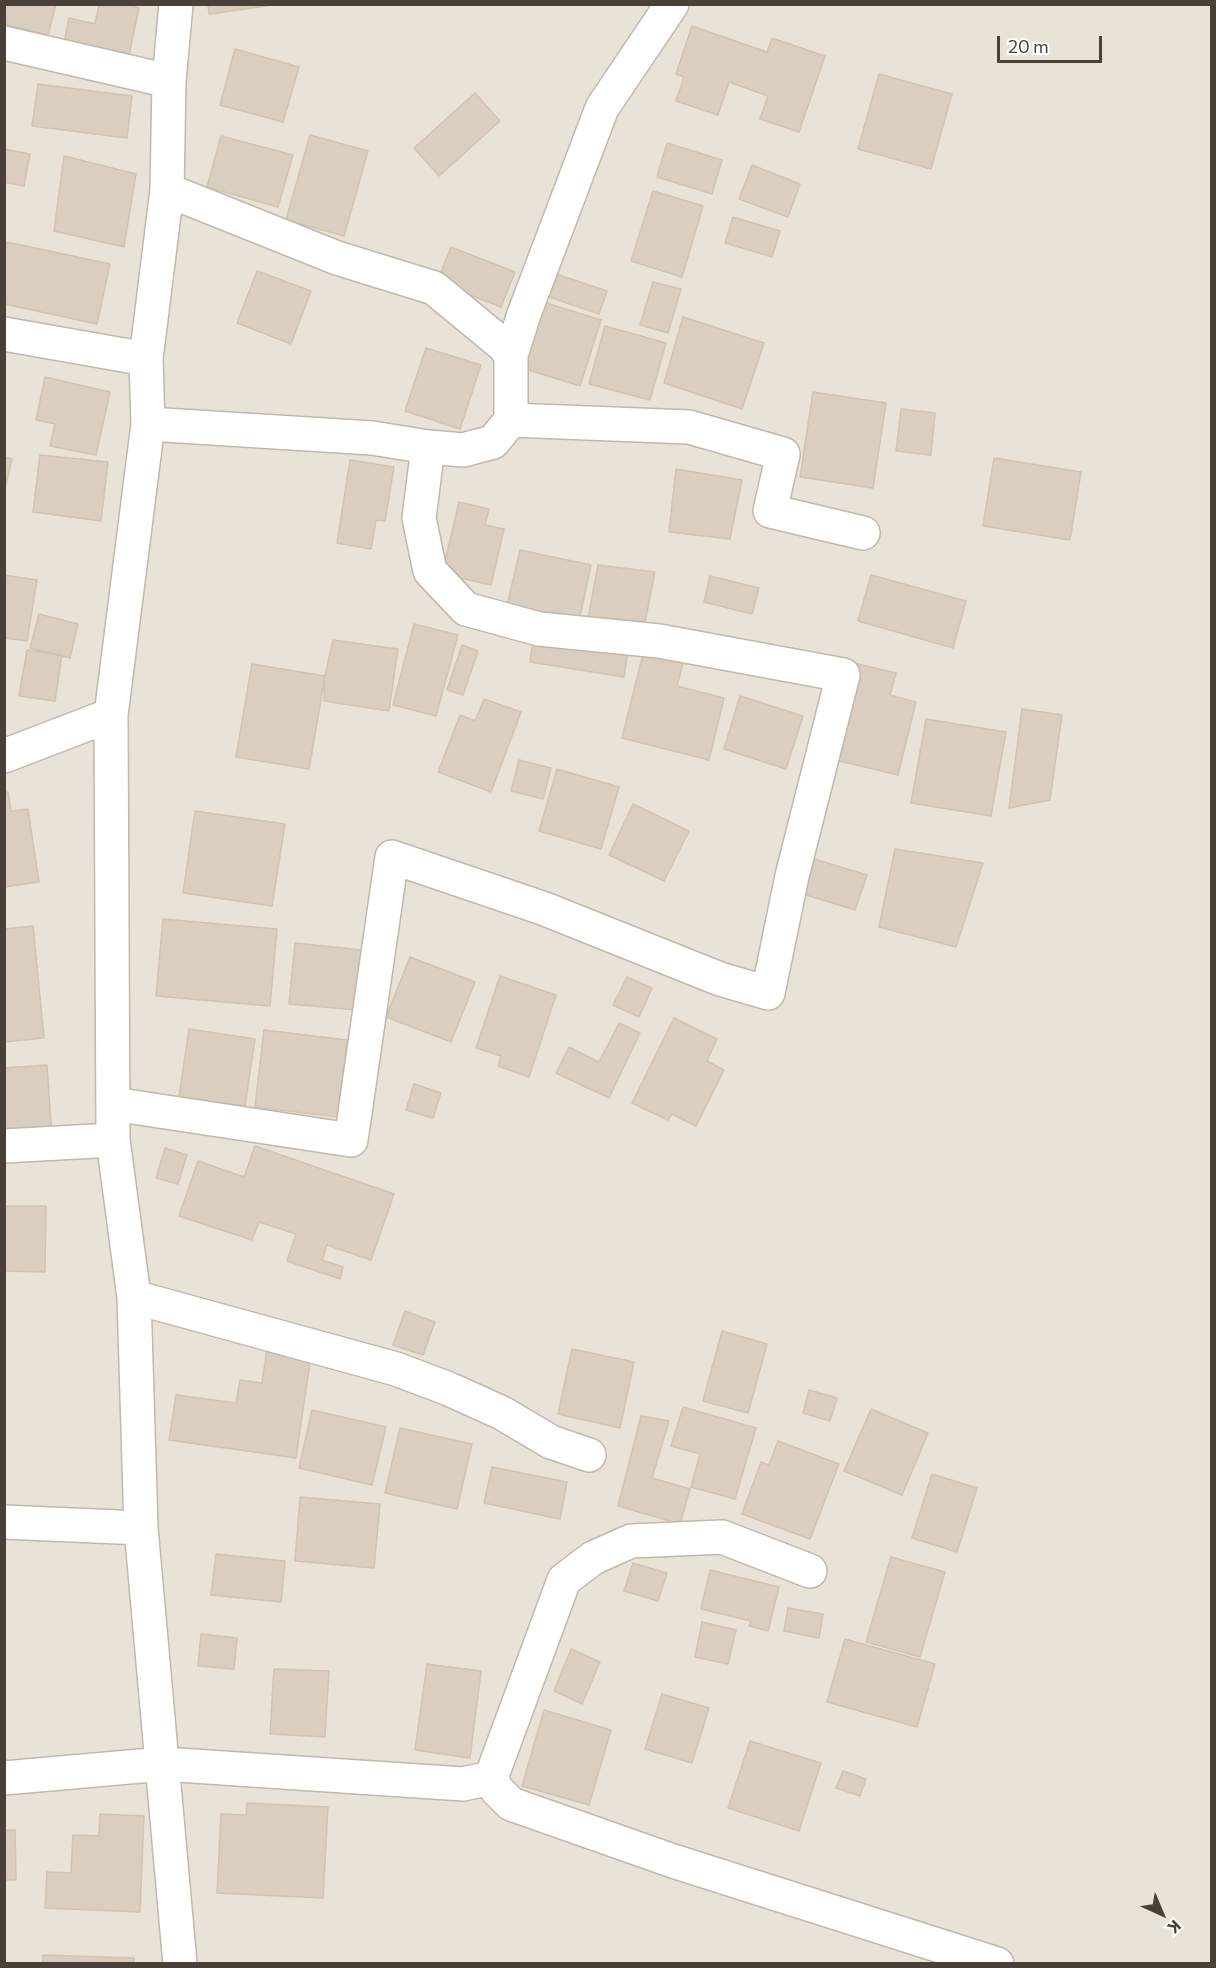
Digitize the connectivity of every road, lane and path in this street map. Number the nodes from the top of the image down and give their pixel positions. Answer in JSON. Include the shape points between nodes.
{"nodes":[{"id":1,"x":176,"y":4,"type":"edge"},
{"id":2,"x":672,"y":4,"type":"edge"},
{"id":3,"x":4,"y":43,"type":"edge"},
{"id":4,"x":169,"y":81,"type":"junction"},
{"id":5,"x":167,"y":189,"type":"junction"},
{"id":6,"x":4,"y":334,"type":"edge"},
{"id":7,"x":511,"y":356,"type":"junction"},
{"id":8,"x":146,"y":359,"type":"junction"},
{"id":9,"x":511,"y":420,"type":"junction"},
{"id":10,"x":148,"y":424,"type":"junction"},
{"id":11,"x":428,"y":447,"type":"junction"},
{"id":12,"x":863,"y":533,"type":"dead end"},
{"id":13,"x":111,"y":715,"type":"junction"},
{"id":14,"x":4,"y":756,"type":"edge"},
{"id":15,"x":113,"y":1104,"type":"junction"},
{"id":16,"x":113,"y":1140,"type":"junction"},
{"id":17,"x":4,"y":1146,"type":"edge"},
{"id":18,"x":134,"y":1297,"type":"junction"},
{"id":19,"x":589,"y":1455,"type":"dead end"},
{"id":20,"x":4,"y":1522,"type":"edge"},
{"id":21,"x":141,"y":1528,"type":"junction"},
{"id":22,"x":810,"y":1571,"type":"dead end"},
{"id":23,"x":163,"y":1764,"type":"junction"},
{"id":24,"x":4,"y":1778,"type":"edge"},
{"id":25,"x":491,"y":1778,"type":"junction"},
{"id":26,"x":180,"y":1964,"type":"edge"},
{"id":27,"x":997,"y":1964,"type":"edge"}],
"edges":[{"from":1,"to":4,"type":"street"},
{"from":2,"to":7,"type":"street","via":[[602,108]]},
{"from":3,"to":4,"type":"street"},
{"from":4,"to":5,"type":"street"},
{"from":5,"to":7,"type":"street","via":[[337,258],[434,288]]},
{"from":5,"to":8,"type":"street"},
{"from":6,"to":8,"type":"street"},
{"from":7,"to":9,"type":"street"},
{"from":8,"to":10,"type":"street"},
{"from":9,"to":11,"type":"street","via":[[493,442],[463,450]]},
{"from":9,"to":12,"type":"street","via":[[689,427],[783,454],[770,512]]},
{"from":10,"to":11,"type":"street","via":[[372,438]]},
{"from":10,"to":13,"type":"street"},
{"from":11,"to":15,"type":"street","via":[[419,518],[430,572],[466,609],[539,629],[658,641],[843,675],[792,876],[768,993],[720,979],[544,909],[392,857],[351,1140]]},
{"from":13,"to":14,"type":"street"},
{"from":13,"to":15,"type":"street"},
{"from":15,"to":16,"type":"street"},
{"from":16,"to":17,"type":"street"},
{"from":16,"to":18,"type":"street"},
{"from":18,"to":19,"type":"street","via":[[396,1370],[449,1389],[502,1413],[551,1442]]},
{"from":18,"to":21,"type":"street"},
{"from":20,"to":21,"type":"street"},
{"from":21,"to":23,"type":"street"},
{"from":22,"to":25,"type":"street","via":[[722,1537],[631,1540],[593,1558],[564,1580]]},
{"from":23,"to":24,"type":"street"},
{"from":23,"to":25,"type":"street","via":[[463,1784]]},
{"from":23,"to":26,"type":"street"},
{"from":25,"to":27,"type":"street","via":[[512,1804],[673,1861]]}]}
